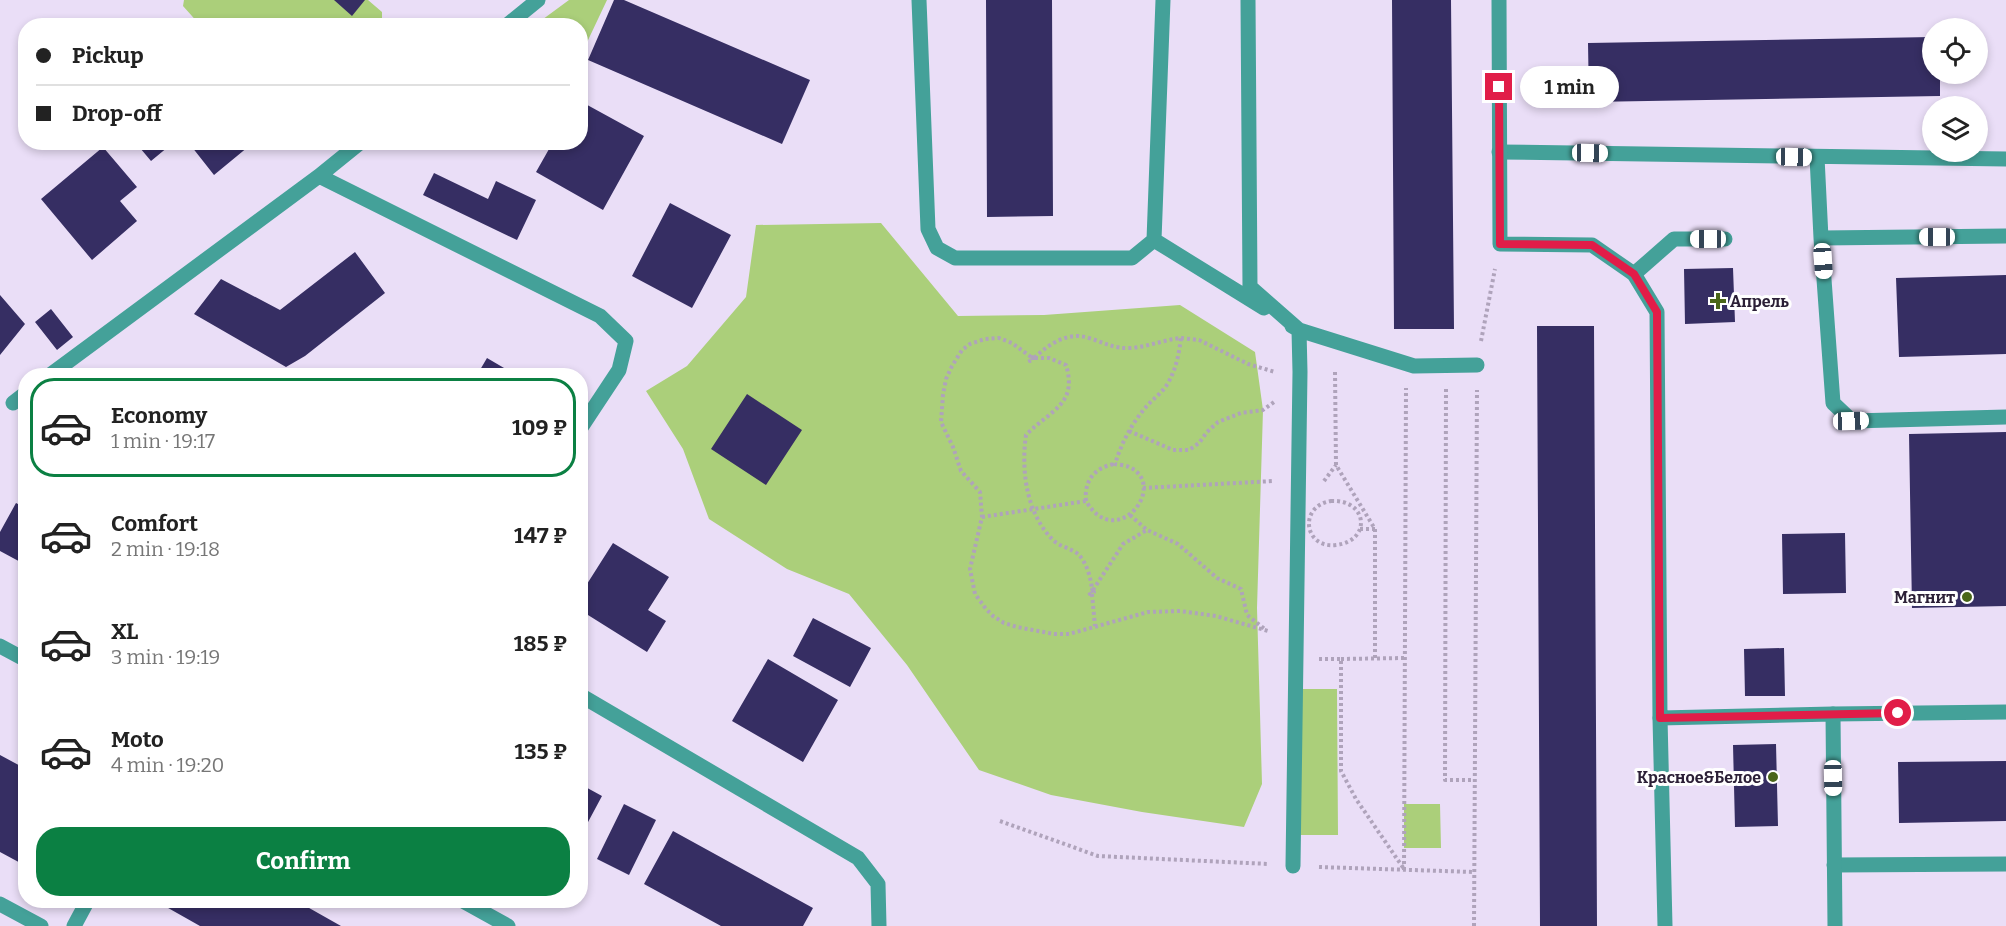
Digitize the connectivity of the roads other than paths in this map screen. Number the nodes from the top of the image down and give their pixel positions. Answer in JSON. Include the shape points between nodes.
{"nodes":[{"id":1,"x":538,"y":0,"type":"edge"},
{"id":2,"x":919,"y":0,"type":"edge"},
{"id":3,"x":1162,"y":0,"type":"edge"},
{"id":4,"x":1248,"y":0,"type":"edge"},
{"id":5,"x":1499,"y":0,"type":"edge"},
{"id":6,"x":516,"y":18,"type":"edge"},
{"id":7,"x":351,"y":150,"type":"edge"},
{"id":8,"x":1499,"y":152,"type":"junction"},
{"id":9,"x":1817,"y":158,"type":"junction"},
{"id":10,"x":2006,"y":159,"type":"edge"},
{"id":11,"x":319,"y":176,"type":"junction"},
{"id":12,"x":2006,"y":236,"type":"edge"},
{"id":13,"x":1821,"y":238,"type":"junction"},
{"id":14,"x":1725,"y":239,"type":"dead end"},
{"id":15,"x":1154,"y":240,"type":"junction"},
{"id":16,"x":1634,"y":274,"type":"junction"},
{"id":17,"x":1299,"y":330,"type":"junction"},
{"id":18,"x":1477,"y":365,"type":"road end"},
{"id":19,"x":59,"y":368,"type":"edge"},
{"id":20,"x":588,"y":417,"type":"edge"},
{"id":21,"x":2006,"y":417,"type":"edge"},
{"id":22,"x":0,"y":646,"type":"edge"},
{"id":23,"x":18,"y":656,"type":"edge"},
{"id":24,"x":588,"y":700,"type":"edge"},
{"id":25,"x":2006,"y":712,"type":"edge"},
{"id":26,"x":1833,"y":714,"type":"junction"},
{"id":27,"x":1660,"y":718,"type":"junction"},
{"id":28,"x":2006,"y":864,"type":"edge"},
{"id":29,"x":1834,"y":865,"type":"junction"},
{"id":30,"x":1293,"y":866,"type":"road end"},
{"id":31,"x":0,"y":904,"type":"edge"},
{"id":32,"x":84,"y":908,"type":"edge"},
{"id":33,"x":475,"y":908,"type":"edge"},
{"id":34,"x":41,"y":926,"type":"edge"},
{"id":35,"x":74,"y":926,"type":"edge"},
{"id":36,"x":508,"y":926,"type":"edge"},
{"id":37,"x":879,"y":926,"type":"edge"},
{"id":38,"x":1665,"y":926,"type":"edge"},
{"id":39,"x":1835,"y":926,"type":"edge"}],
"edges":[{"from":1,"to":6,"type":"street"},
{"from":2,"to":15,"type":"street","via":[[928,229],[937,248],[955,258],[1132,258]]},
{"from":3,"to":15,"type":"street"},
{"from":4,"to":17,"type":"street","via":[[1250,287]]},
{"from":5,"to":8,"type":"street"},
{"from":7,"to":11,"type":"street"},
{"from":8,"to":9,"type":"street"},
{"from":8,"to":16,"type":"street","via":[[1500,244],[1592,245]]},
{"from":9,"to":10,"type":"street"},
{"from":9,"to":13,"type":"street"},
{"from":11,"to":19,"type":"street"},
{"from":11,"to":20,"type":"street","via":[[600,316],[626,341],[619,370]]},
{"from":12,"to":13,"type":"street"},
{"from":13,"to":21,"type":"street","via":[[1833,403],[1851,421]]},
{"from":14,"to":16,"type":"street","via":[[1674,239]]},
{"from":15,"to":17,"type":"street"},
{"from":16,"to":27,"type":"street","via":[[1657,312]]},
{"from":17,"to":18,"type":"street","via":[[1414,366]]},
{"from":17,"to":30,"type":"street"},
{"from":22,"to":23,"type":"street"},
{"from":24,"to":37,"type":"street","via":[[858,858],[878,884]]},
{"from":25,"to":26,"type":"street"},
{"from":26,"to":27,"type":"street"},
{"from":26,"to":29,"type":"street"},
{"from":27,"to":38,"type":"street"},
{"from":28,"to":29,"type":"street"},
{"from":29,"to":39,"type":"street"},
{"from":31,"to":34,"type":"street"},
{"from":32,"to":35,"type":"street"},
{"from":33,"to":36,"type":"street"}]}
